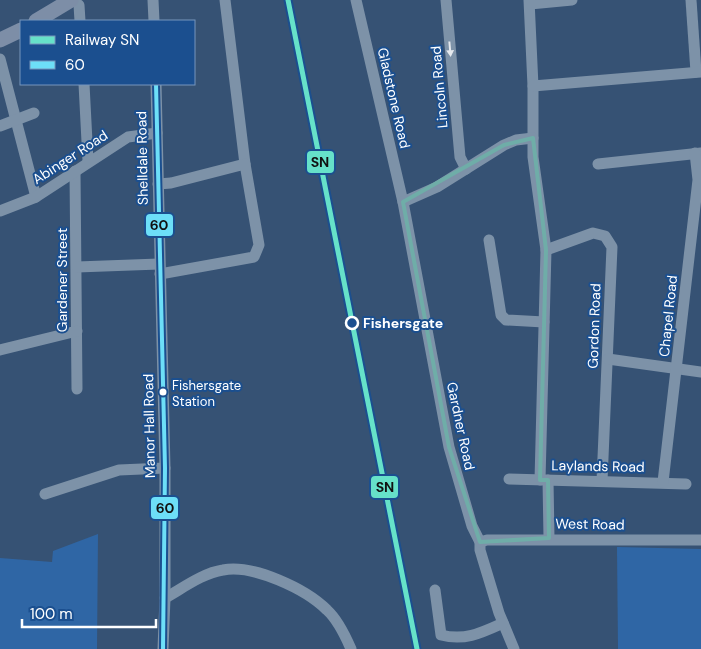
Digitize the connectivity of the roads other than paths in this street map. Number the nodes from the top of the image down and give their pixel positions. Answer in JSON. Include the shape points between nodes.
{"nodes":[{"id":1,"x":153,"y":0,"type":"edge"},
{"id":2,"x":225,"y":0,"type":"edge"},
{"id":3,"x":356,"y":0,"type":"edge"},
{"id":4,"x":446,"y":0,"type":"edge"},
{"id":5,"x":572,"y":0,"type":"edge"},
{"id":6,"x":691,"y":0,"type":"edge"},
{"id":7,"x":75,"y":2,"type":"edge"},
{"id":8,"x":529,"y":2,"type":"edge"},
{"id":9,"x":38,"y":20,"type":"edge"},
{"id":10,"x":80,"y":20,"type":"edge"},
{"id":11,"x":154,"y":20,"type":"edge"},
{"id":12,"x":20,"y":30,"type":"edge"},
{"id":13,"x":0,"y":40,"type":"edge"},
{"id":14,"x":0,"y":59,"type":"edge"},
{"id":15,"x":698,"y":72,"type":"edge"},
{"id":16,"x":156,"y":85,"type":"edge"},
{"id":17,"x":533,"y":86,"type":"junction"},
{"id":18,"x":84,"y":88,"type":"edge"},
{"id":19,"x":72,"y":96,"type":"dead end"},
{"id":20,"x":34,"y":113,"type":"dead end"},
{"id":21,"x":16,"y":122,"type":"junction"},
{"id":22,"x":0,"y":126,"type":"edge"},
{"id":23,"x":157,"y":133,"type":"junction"},
{"id":24,"x":533,"y":138,"type":"junction"},
{"id":25,"x":698,"y":153,"type":"edge"},
{"id":26,"x":88,"y":161,"type":"junction"},
{"id":27,"x":245,"y":164,"type":"junction"},
{"id":28,"x":598,"y":164,"type":"dead end"},
{"id":29,"x":466,"y":169,"type":"junction"},
{"id":30,"x":75,"y":171,"type":"junction"},
{"id":31,"x":158,"y":184,"type":"junction"},
{"id":32,"x":36,"y":197,"type":"junction"},
{"id":33,"x":403,"y":202,"type":"junction"},
{"id":34,"x":0,"y":211,"type":"edge"},
{"id":35,"x":488,"y":240,"type":"dead end"},
{"id":36,"x":546,"y":250,"type":"junction"},
{"id":37,"x":688,"y":264,"type":"junction"},
{"id":38,"x":701,"y":264,"type":"edge"},
{"id":39,"x":77,"y":267,"type":"junction"},
{"id":40,"x":160,"y":269,"type":"junction"},
{"id":41,"x":544,"y":322,"type":"junction"},
{"id":42,"x":77,"y":331,"type":"junction"},
{"id":43,"x":0,"y":350,"type":"edge"},
{"id":44,"x":162,"y":352,"type":"joint"},
{"id":45,"x":608,"y":359,"type":"junction"},
{"id":46,"x":677,"y":368,"type":"junction"},
{"id":47,"x":701,"y":372,"type":"edge"},
{"id":48,"x":77,"y":389,"type":"dead end"},
{"id":49,"x":165,"y":468,"type":"junction"},
{"id":50,"x":509,"y":479,"type":"dead end"},
{"id":51,"x":544,"y":480,"type":"junction"},
{"id":52,"x":602,"y":481,"type":"junction"},
{"id":53,"x":663,"y":482,"type":"junction"},
{"id":54,"x":686,"y":484,"type":"dead end"},
{"id":55,"x":45,"y":494,"type":"dead end"},
{"id":56,"x":548,"y":538,"type":"junction"},
{"id":57,"x":701,"y":540,"type":"edge"},
{"id":58,"x":480,"y":542,"type":"junction"},
{"id":59,"x":435,"y":590,"type":"dead end"},
{"id":60,"x":165,"y":598,"type":"junction"},
{"id":61,"x":503,"y":623,"type":"junction"},
{"id":62,"x":163,"y":649,"type":"edge"},
{"id":63,"x":350,"y":649,"type":"edge"},
{"id":64,"x":514,"y":649,"type":"edge"}],
"edges":[{"from":1,"to":11,"type":"street"},
{"from":2,"to":27,"type":"street"},
{"from":3,"to":33,"type":"street","name":"Gladstone Road"},
{"from":4,"to":29,"type":"street","name":"Lincoln Road","one_way":true,"via":[[460,157]]},
{"from":5,"to":8,"type":"street"},
{"from":6,"to":15,"type":"street"},
{"from":7,"to":9,"type":"main road"},
{"from":7,"to":10,"type":"street"},
{"from":8,"to":17,"type":"street"},
{"from":12,"to":13,"type":"main road"},
{"from":14,"to":21,"type":"street"},
{"from":15,"to":17,"type":"street"},
{"from":16,"to":23,"type":"street","name":"Shelldale Road"},
{"from":17,"to":24,"type":"street"},
{"from":18,"to":19,"type":"street"},
{"from":18,"to":26,"type":"street"},
{"from":20,"to":21,"type":"street"},
{"from":21,"to":22,"type":"street"},
{"from":21,"to":32,"type":"street"},
{"from":23,"to":26,"type":"street","name":"Abinger Road","via":[[128,137]]},
{"from":23,"to":31,"type":"street","name":"Shelldale Road"},
{"from":24,"to":29,"type":"street","via":[[504,145]]},
{"from":24,"to":36,"type":"street","via":[[534,176]]},
{"from":25,"to":28,"type":"street"},
{"from":25,"to":37,"type":"street","name":"Chapel Road"},
{"from":26,"to":30,"type":"street","name":"Abinger Road"},
{"from":27,"to":31,"type":"street"},
{"from":27,"to":40,"type":"street","via":[[259,245],[254,257],[177,273]]},
{"from":29,"to":33,"type":"street"},
{"from":30,"to":32,"type":"street","name":"Abinger Road"},
{"from":30,"to":39,"type":"street","name":"Gardener Street"},
{"from":31,"to":40,"type":"street","name":"Shelldale Road"},
{"from":32,"to":34,"type":"street","name":"Abinger Road"},
{"from":33,"to":58,"type":"street","name":"Gardner Road","via":[[449,447],[472,526]]},
{"from":35,"to":41,"type":"street","via":[[500,315],[506,320]]},
{"from":36,"to":41,"type":"street"},
{"from":36,"to":45,"type":"street","name":"Gordon Road","via":[[593,233],[605,236],[610,243]]},
{"from":37,"to":38,"type":"street"},
{"from":37,"to":46,"type":"street","name":"Chapel Road"},
{"from":39,"to":40,"type":"street"},
{"from":39,"to":42,"type":"street","name":"Gardener Street"},
{"from":40,"to":44,"type":"street","name":"Shelldale Road"},
{"from":41,"to":51,"type":"street"},
{"from":42,"to":43,"type":"street"},
{"from":42,"to":48,"type":"street","name":"Gardener Street"},
{"from":44,"to":49,"type":"street","name":"Manor Hall Road"},
{"from":45,"to":46,"type":"street"},
{"from":45,"to":52,"type":"street","name":"Gordon Road"},
{"from":46,"to":47,"type":"street"},
{"from":46,"to":53,"type":"street","name":"Chapel Road"},
{"from":49,"to":55,"type":"street","via":[[119,470]]},
{"from":49,"to":60,"type":"street","name":"Manor Hall Road"},
{"from":50,"to":51,"type":"street","name":"Laylands Road"},
{"from":51,"to":52,"type":"street","name":"Laylands Road"},
{"from":51,"to":56,"type":"street"},
{"from":52,"to":53,"type":"street","name":"Laylands Road"},
{"from":53,"to":54,"type":"street","name":"Laylands Road"},
{"from":56,"to":57,"type":"street","name":"West Road"},
{"from":56,"to":58,"type":"street","name":"West Road"},
{"from":58,"to":61,"type":"street","name":"Gardner Road"},
{"from":59,"to":61,"type":"street","via":[[442,635],[468,638]]},
{"from":60,"to":62,"type":"street","name":"Manor Hall Road"},
{"from":60,"to":63,"type":"street","via":[[212,572],[225,569],[258,572],[286,584],[327,610],[340,626]]},
{"from":61,"to":64,"type":"street","name":"Gardner Road"}]}
